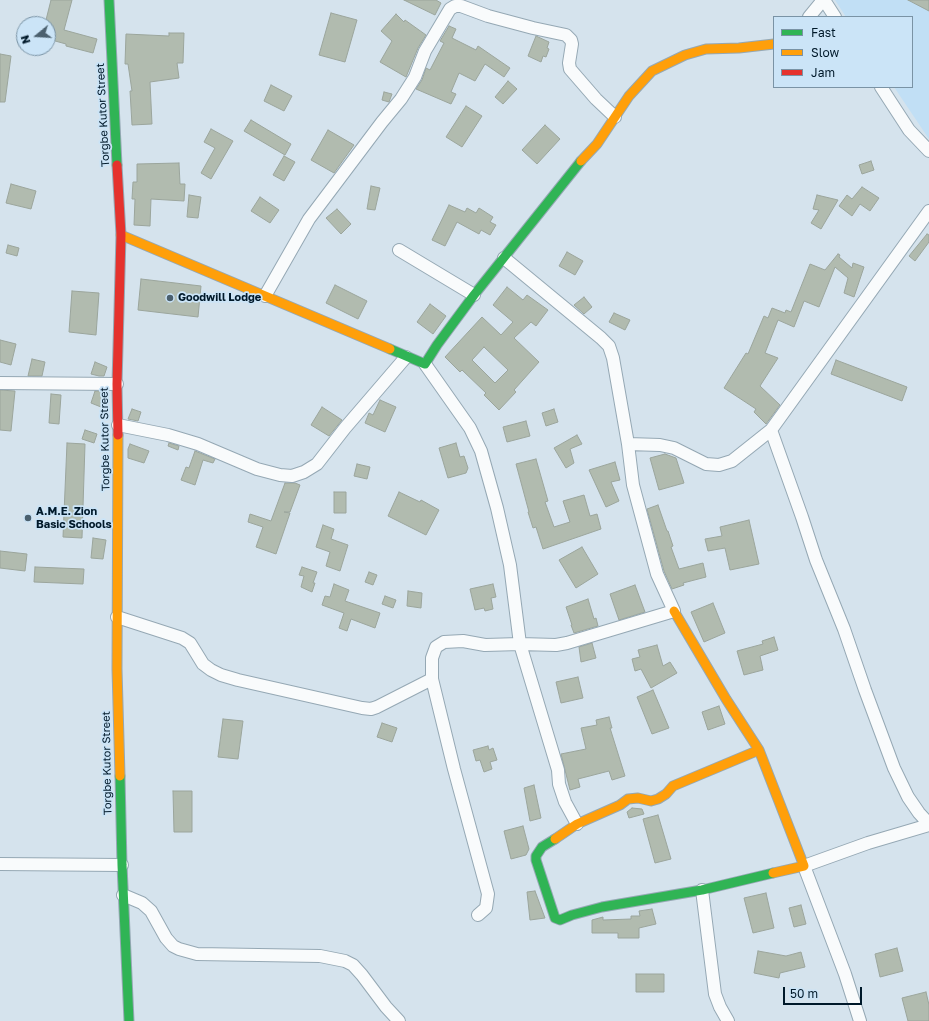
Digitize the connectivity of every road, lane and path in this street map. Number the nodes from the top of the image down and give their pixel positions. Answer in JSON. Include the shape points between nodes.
{"nodes":[{"id":1,"x":109,"y":0,"type":"edge"},
{"id":2,"x":824,"y":0,"type":"edge"},
{"id":3,"x":810,"y":16,"type":"edge"},
{"id":4,"x":834,"y":16,"type":"edge"},
{"id":5,"x":773,"y":44,"type":"edge"},
{"id":6,"x":882,"y":88,"type":"edge"},
{"id":7,"x":615,"y":117,"type":"junction"},
{"id":8,"x":929,"y":151,"type":"edge"},
{"id":9,"x":929,"y":211,"type":"edge"},
{"id":10,"x":121,"y":235,"type":"junction"},
{"id":11,"x":399,"y":250,"type":"dead end"},
{"id":12,"x":504,"y":258,"type":"junction"},
{"id":13,"x":474,"y":295,"type":"junction"},
{"id":14,"x":266,"y":296,"type":"junction"},
{"id":15,"x":406,"y":357,"type":"junction"},
{"id":16,"x":425,"y":364,"type":"junction"},
{"id":17,"x":0,"y":383,"type":"edge"},
{"id":18,"x":117,"y":384,"type":"junction"},
{"id":19,"x":118,"y":425,"type":"junction"},
{"id":20,"x":771,"y":430,"type":"junction"},
{"id":21,"x":628,"y":444,"type":"junction"},
{"id":22,"x":674,"y":611,"type":"junction"},
{"id":23,"x":117,"y":617,"type":"junction"},
{"id":24,"x":520,"y":644,"type":"junction"},
{"id":25,"x":432,"y":679,"type":"junction"},
{"id":26,"x":759,"y":750,"type":"junction"},
{"id":27,"x":576,"y":824,"type":"junction"},
{"id":28,"x":929,"y":825,"type":"edge"},
{"id":29,"x":0,"y":864,"type":"edge"},
{"id":30,"x":122,"y":865,"type":"junction"},
{"id":31,"x":804,"y":866,"type":"junction"},
{"id":32,"x":702,"y":890,"type":"junction"},
{"id":33,"x":123,"y":895,"type":"junction"},
{"id":34,"x":478,"y":915,"type":"dead end"},
{"id":35,"x":129,"y":1021,"type":"edge"},
{"id":36,"x":399,"y":1021,"type":"edge"},
{"id":37,"x":728,"y":1021,"type":"edge"},
{"id":38,"x":860,"y":1021,"type":"edge"}],
"edges":[{"from":1,"to":10,"type":"street","name":"Torgbe Kutor Street"},
{"from":2,"to":3,"type":"street"},
{"from":2,"to":4,"type":"street"},
{"from":5,"to":7,"type":"street","via":[[706,49],[686,55],[652,71],[629,96]]},
{"from":6,"to":8,"type":"street","via":[[909,130]]},
{"from":7,"to":12,"type":"street","via":[[597,144],[573,170]]},
{"from":7,"to":14,"type":"street","via":[[570,69],[572,44],[566,35],[455,6],[450,9],[425,51],[415,77],[401,99],[309,219]]},
{"from":9,"to":20,"type":"street"},
{"from":10,"to":14,"type":"street"},
{"from":10,"to":18,"type":"street","name":"Torgbe Kutor Street"},
{"from":11,"to":13,"type":"street"},
{"from":12,"to":13,"type":"street"},
{"from":12,"to":21,"type":"street","via":[[609,346]]},
{"from":13,"to":16,"type":"street"},
{"from":14,"to":15,"type":"street"},
{"from":15,"to":16,"type":"street"},
{"from":15,"to":19,"type":"street","via":[[317,464],[292,476],[257,469],[198,444],[168,435]]},
{"from":16,"to":24,"type":"street","via":[[470,428],[480,451],[510,565]]},
{"from":17,"to":18,"type":"street"},
{"from":18,"to":19,"type":"street","name":"Torgbe Kutor Street"},
{"from":19,"to":23,"type":"street","name":"Torgbe Kutor Street"},
{"from":20,"to":21,"type":"street","via":[[732,461],[719,465],[706,464],[674,448]]},
{"from":20,"to":28,"type":"street","via":[[816,560],[894,768],[908,797]]},
{"from":21,"to":22,"type":"street","via":[[633,486],[642,521],[657,574]]},
{"from":22,"to":24,"type":"street","via":[[567,643]]},
{"from":22,"to":26,"type":"street"},
{"from":23,"to":25,"type":"street","via":[[182,638],[192,647],[203,664],[221,675],[362,708],[377,707]]},
{"from":23,"to":30,"type":"street","name":"Torgbe Kutor Street"},
{"from":24,"to":25,"type":"street","via":[[444,642],[436,647],[432,658]]},
{"from":24,"to":27,"type":"street","via":[[558,770],[559,784]]},
{"from":25,"to":34,"type":"street","via":[[488,894],[486,908]]},
{"from":26,"to":27,"type":"street","via":[[673,786],[658,799],[628,799]]},
{"from":26,"to":31,"type":"street"},
{"from":27,"to":32,"type":"street","via":[[542,847],[536,856],[552,913],[557,920],[602,907]]},
{"from":28,"to":31,"type":"street"},
{"from":29,"to":30,"type":"street"},
{"from":30,"to":33,"type":"street","name":"Torgbe Kutor Street"},
{"from":31,"to":32,"type":"street"},
{"from":31,"to":38,"type":"street"},
{"from":32,"to":37,"type":"street","via":[[715,994]]},
{"from":33,"to":35,"type":"street","name":"Torgbe Kutor Street"},
{"from":33,"to":36,"type":"street","via":[[142,903],[152,911],[166,938],[179,949],[197,954],[320,956],[345,961],[353,965]]}]}
